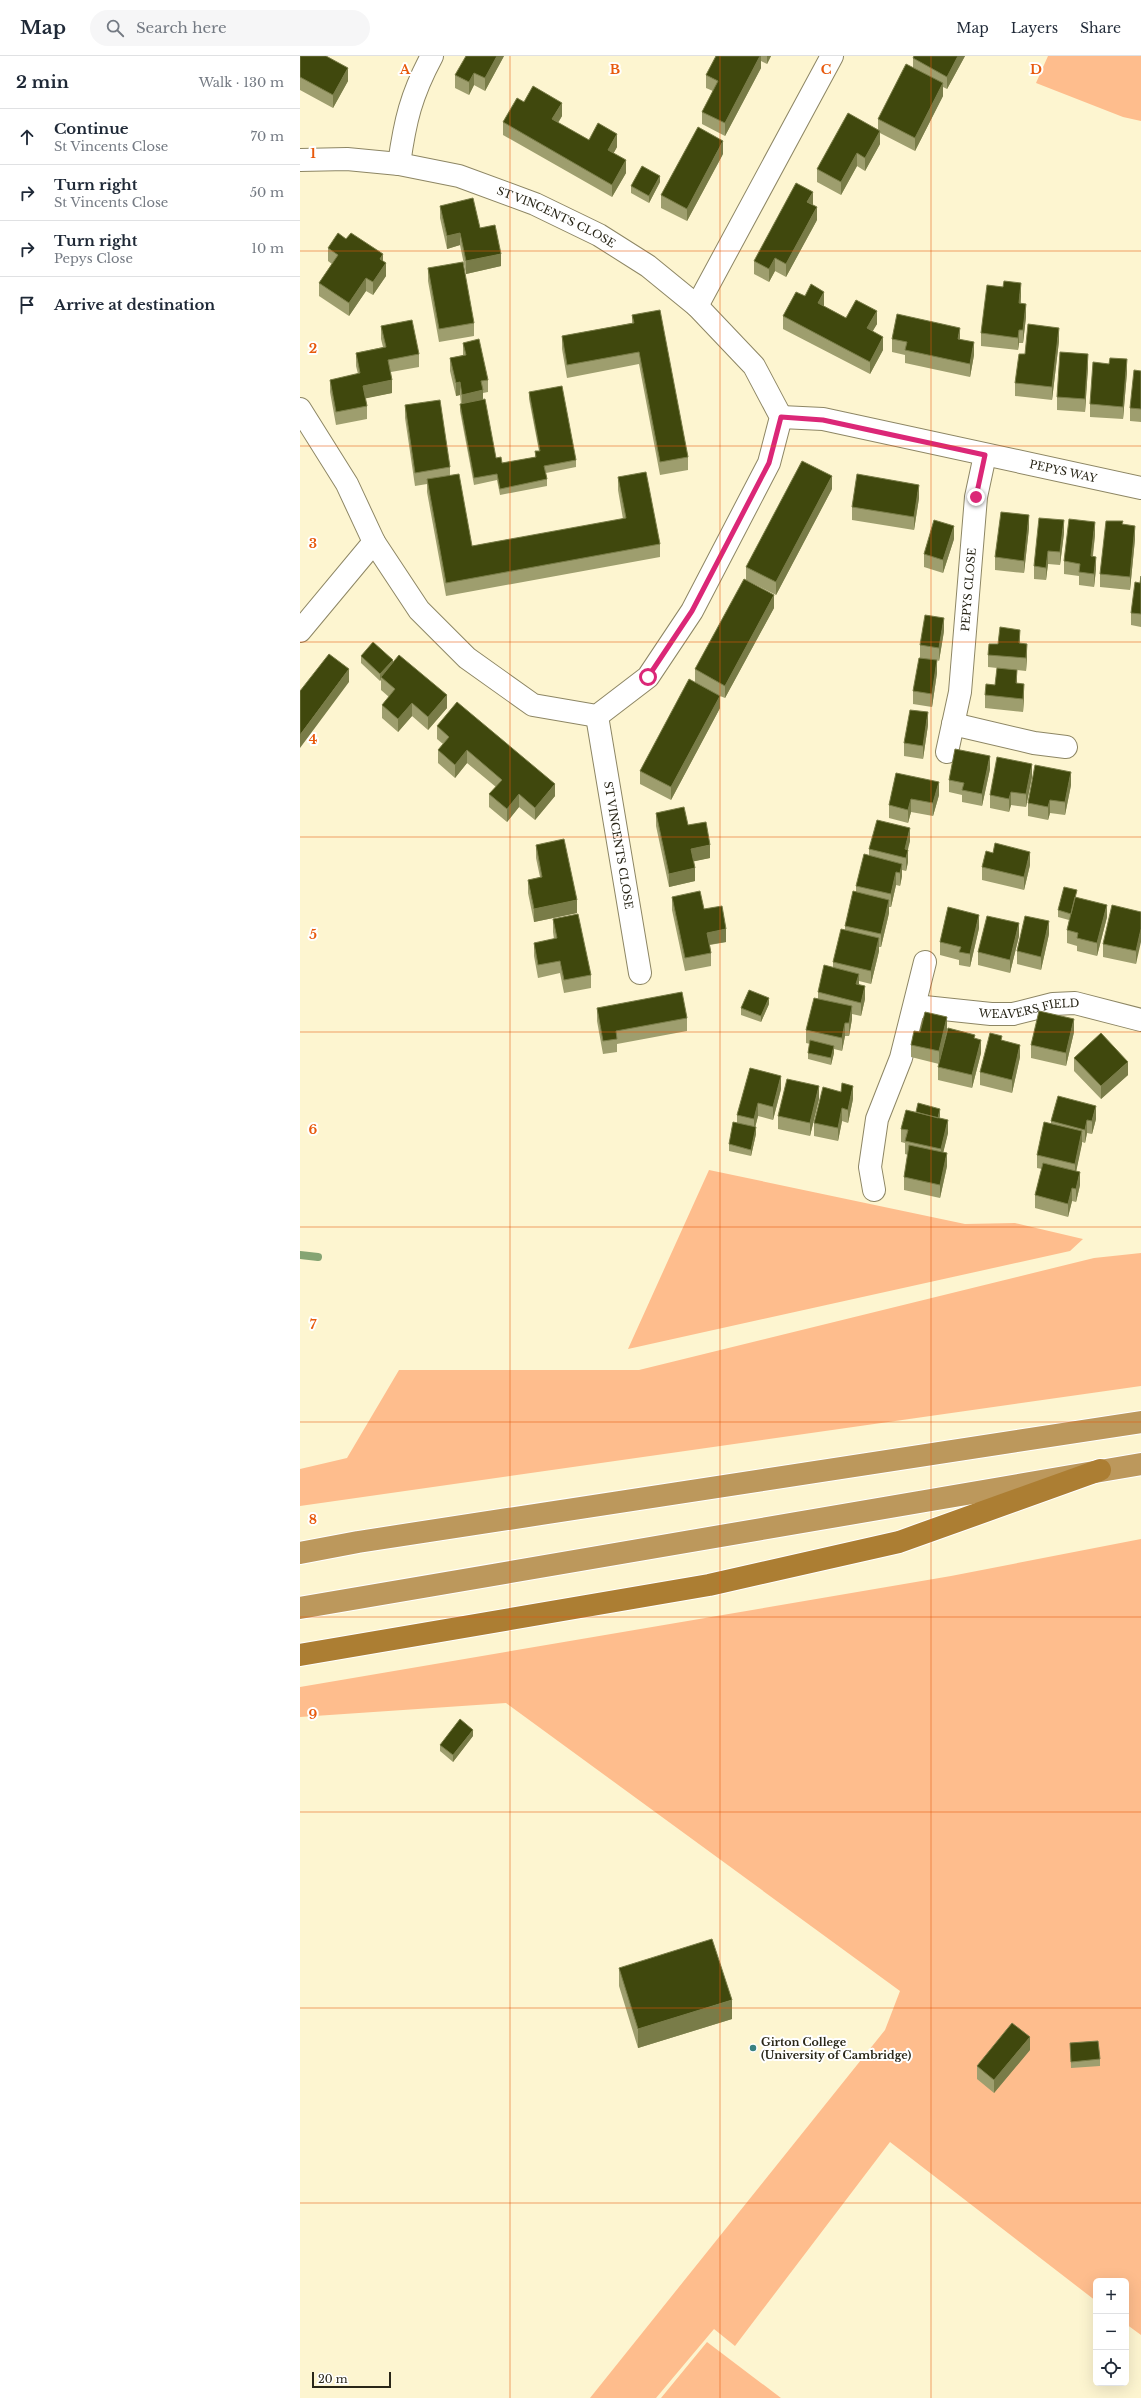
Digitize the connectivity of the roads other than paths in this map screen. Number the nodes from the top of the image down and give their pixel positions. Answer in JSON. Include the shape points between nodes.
{"nodes":[{"id":1,"x":432,"y":56,"type":"edge"},
{"id":2,"x":832,"y":56,"type":"edge"},
{"id":3,"x":300,"y":160,"type":"edge"},
{"id":4,"x":399,"y":164,"type":"junction"},
{"id":5,"x":697,"y":306,"type":"junction"},
{"id":6,"x":300,"y":408,"type":"edge"},
{"id":7,"x":781,"y":417,"type":"junction"},
{"id":8,"x":985,"y":455,"type":"junction"},
{"id":9,"x":1141,"y":488,"type":"edge"},
{"id":10,"x":374,"y":542,"type":"junction"},
{"id":11,"x":300,"y":631,"type":"edge"},
{"id":12,"x":597,"y":716,"type":"junction"},
{"id":13,"x":953,"y":724,"type":"junction"},
{"id":14,"x":1066,"y":746,"type":"dead end"},
{"id":15,"x":947,"y":752,"type":"dead end"},
{"id":16,"x":925,"y":962,"type":"dead end"},
{"id":17,"x":640,"y":973,"type":"dead end"},
{"id":18,"x":915,"y":1006,"type":"junction"},
{"id":19,"x":1141,"y":1020,"type":"edge"},
{"id":20,"x":874,"y":1190,"type":"dead end"},
{"id":21,"x":1141,"y":1422,"type":"edge"},
{"id":22,"x":1141,"y":1464,"type":"edge"},
{"id":23,"x":1100,"y":1470,"type":"junction"},
{"id":24,"x":300,"y":1542,"type":"edge"},
{"id":25,"x":358,"y":1542,"type":"junction"},
{"id":26,"x":300,"y":1553,"type":"edge"},
{"id":27,"x":300,"y":1608,"type":"edge"},
{"id":28,"x":300,"y":1656,"type":"edge"}],
"edges":[{"from":1,"to":4,"type":"street","via":[[412,96]]},
{"from":2,"to":5,"type":"street"},
{"from":3,"to":4,"type":"street","name":"ST VINCENTS CLOSE","via":[[347,159]]},
{"from":4,"to":5,"type":"street","name":"ST VINCENTS CLOSE","via":[[459,176],[535,204],[592,231],[648,266]]},
{"from":5,"to":7,"type":"street","name":"ST VINCENTS CLOSE","via":[[754,366]]},
{"from":6,"to":10,"type":"street","via":[[347,484]]},
{"from":7,"to":8,"type":"street","via":[[823,420]]},
{"from":7,"to":12,"type":"street","via":[[769,463],[692,611],[648,677]]},
{"from":8,"to":9,"type":"street","name":"PEPYS WAY"},
{"from":8,"to":13,"type":"street","name":"PEPYS CLOSE","via":[[976,497],[960,692]]},
{"from":10,"to":11,"type":"street"},
{"from":10,"to":12,"type":"street","via":[[419,610],[467,658],[533,705]]},
{"from":12,"to":17,"type":"street","name":"ST VINCENTS CLOSE"},
{"from":13,"to":14,"type":"street","via":[[1034,743]]},
{"from":13,"to":15,"type":"street","name":"PEPYS CLOSE"},
{"from":16,"to":18,"type":"street"},
{"from":18,"to":19,"type":"street","name":"WEAVERS FIELD","via":[[1013,1014],[1053,1004],[1075,1003]]},
{"from":18,"to":20,"type":"street","via":[[901,1058],[877,1120],[870,1167]]},
{"from":21,"to":25,"type":"highway"},
{"from":22,"to":23,"type":"highway"},
{"from":23,"to":27,"type":"highway"},
{"from":23,"to":28,"type":"highway","via":[[899,1542],[709,1585]]},
{"from":24,"to":25,"type":"highway"},
{"from":25,"to":26,"type":"highway"}]}
